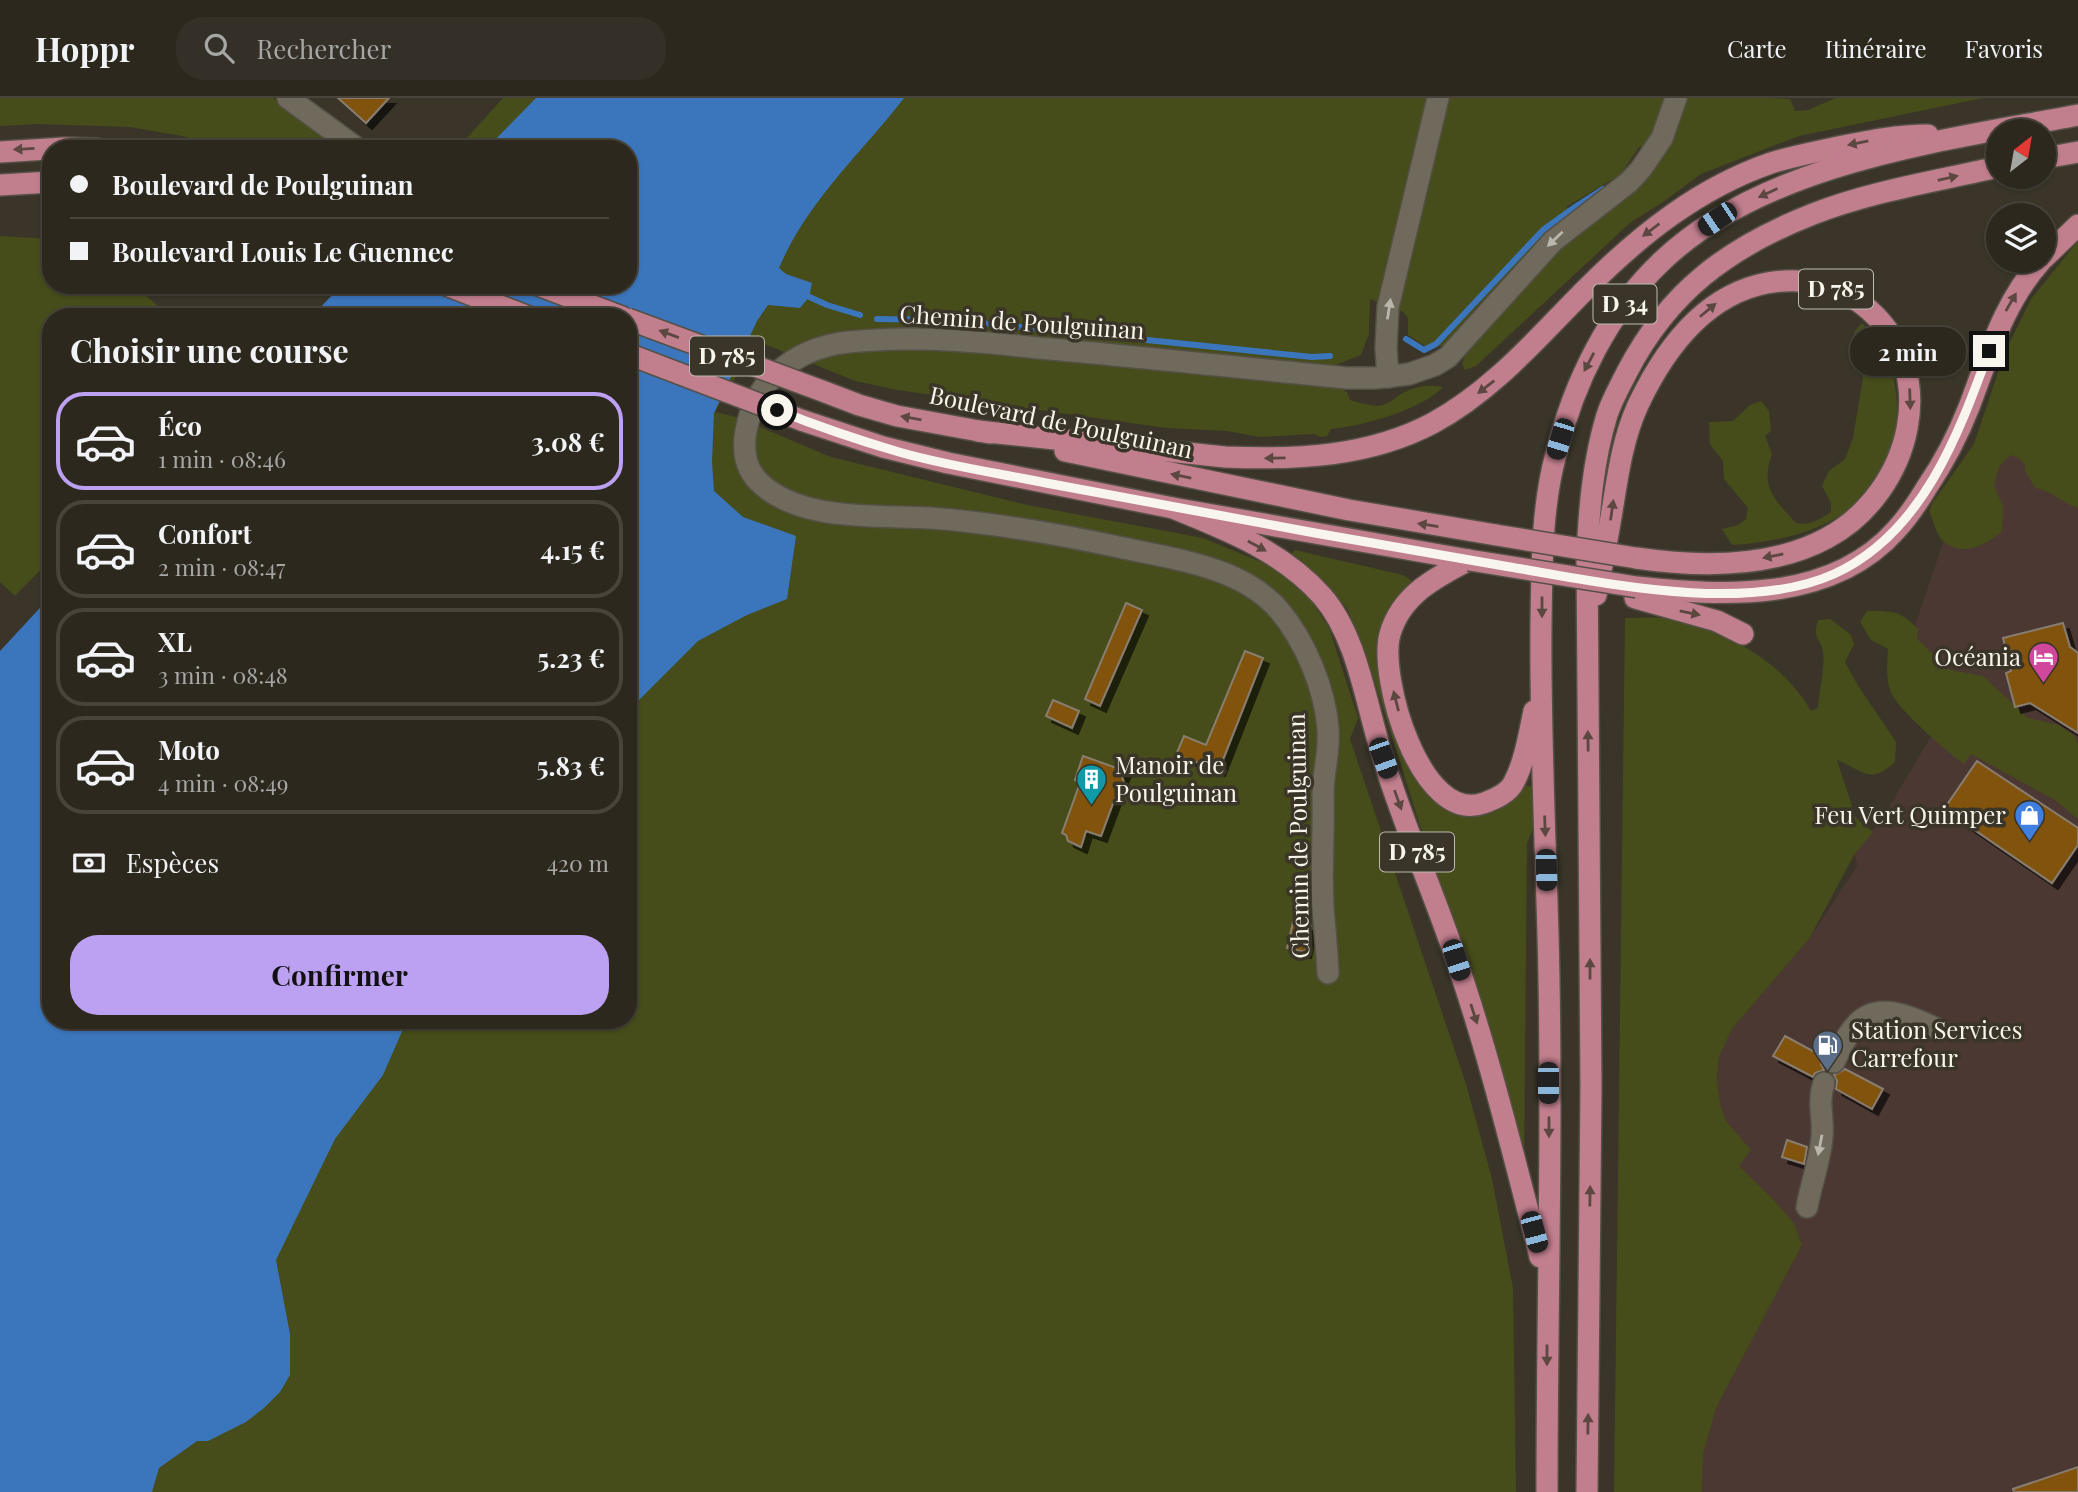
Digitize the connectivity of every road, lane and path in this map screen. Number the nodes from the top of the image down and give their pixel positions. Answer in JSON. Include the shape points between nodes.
{"nodes":[{"id":1,"x":288,"y":98,"type":"edge"},
{"id":2,"x":1438,"y":98,"type":"edge"},
{"id":3,"x":1676,"y":98,"type":"edge"},
{"id":4,"x":2078,"y":115,"type":"edge"},
{"id":5,"x":1975,"y":135,"type":"junction"},
{"id":6,"x":346,"y":140,"type":"edge"},
{"id":7,"x":42,"y":149,"type":"edge"},
{"id":8,"x":0,"y":152,"type":"edge"},
{"id":9,"x":2078,"y":152,"type":"edge"},
{"id":10,"x":2056,"y":156,"type":"edge"},
{"id":11,"x":1986,"y":170,"type":"edge"},
{"id":12,"x":42,"y":183,"type":"edge"},
{"id":13,"x":0,"y":185,"type":"edge"},
{"id":14,"x":2078,"y":225,"type":"edge"},
{"id":15,"x":2056,"y":246,"type":"edge"},
{"id":16,"x":2031,"y":273,"type":"edge"},
{"id":17,"x":470,"y":294,"type":"edge"},
{"id":18,"x":562,"y":294,"type":"edge"},
{"id":19,"x":506,"y":308,"type":"edge"},
{"id":20,"x":598,"y":308,"type":"edge"},
{"id":21,"x":637,"y":322,"type":"edge"},
{"id":22,"x":637,"y":357,"type":"edge"},
{"id":23,"x":1388,"y":377,"type":"junction"},
{"id":24,"x":978,"y":431,"type":"junction"},
{"id":25,"x":1173,"y":508,"type":"junction"},
{"id":26,"x":1469,"y":560,"type":"junction"},
{"id":27,"x":1636,"y":592,"type":"junction"},
{"id":28,"x":1743,"y":634,"type":"dead end"},
{"id":29,"x":1586,"y":649,"type":"junction"},
{"id":30,"x":1541,"y":685,"type":"junction"},
{"id":31,"x":1328,"y":973,"type":"dead end"},
{"id":32,"x":1937,"y":1029,"type":"dead end"},
{"id":33,"x":1834,"y":1062,"type":"dead end"},
{"id":34,"x":1824,"y":1083,"type":"dead end"},
{"id":35,"x":1807,"y":1207,"type":"dead end"},
{"id":36,"x":1547,"y":1283,"type":"junction"},
{"id":37,"x":1547,"y":1492,"type":"edge"},
{"id":38,"x":1587,"y":1492,"type":"edge"}],
"edges":[{"from":1,"to":6,"type":"street"},
{"from":23,"to":2,"type":"street","one_way":true,"via":[[1388,307]]},
{"from":3,"to":23,"type":"street","name":"Chemin de Poulguinan","one_way":true,"via":[[1662,138],[1641,169],[1553,241],[1457,350],[1421,371]]},
{"from":4,"to":5,"type":"main road","number":"D 34"},
{"from":5,"to":24,"type":"main road","one_way":true,"via":[[1878,139],[1772,163],[1721,184],[1643,236],[1491,383],[1447,415],[1395,439],[1331,455],[1264,458]]},
{"from":5,"to":30,"type":"main road","number":"D 34","one_way":true,"via":[[1822,171],[1781,186],[1687,240],[1635,290],[1586,369],[1555,456],[1542,567]]},
{"from":7,"to":8,"type":"main road","one_way":true},
{"from":9,"to":10,"type":"main road"},
{"from":29,"to":11,"type":"main road","number":"D 34","one_way":true,"via":[[1588,520],[1602,435],[1631,364],[1674,302],[1702,275],[1743,247],[1794,222],[1850,202]]},
{"from":12,"to":13,"type":"main road"},
{"from":14,"to":15,"type":"main road"},
{"from":27,"to":16,"type":"main road","one_way":true,"via":[[1782,589],[1836,573],[1882,544],[1908,515],[1949,450],[2002,318]]},
{"from":17,"to":19,"type":"main road"},
{"from":18,"to":20,"type":"main road"},
{"from":24,"to":21,"type":"main road","name":"Boulevard de Poulguinan","number":"D 785","one_way":true,"bridge":true,"via":[[897,416]]},
{"from":22,"to":25,"type":"main road","number":"D 785","bridge":true,"via":[[904,454]]},
{"from":23,"to":31,"type":"street","name":"Chemin de Poulguinan","via":[[1347,378],[966,341],[843,342],[806,353],[779,371],[757,396],[744,440],[747,461],[758,481],[784,499],[807,507],[997,524],[1109,545],[1215,570],[1265,596],[1294,632],[1323,700],[1328,731],[1323,779]]},
{"from":29,"to":24,"type":"main road","name":"Boulevard de Poulguinan","number":"D 785","one_way":true,"bridge":true,"via":[[1614,494],[1628,431],[1669,351],[1718,302],[1753,286],[1805,281],[1857,300],[1890,334],[1904,363],[1910,388],[1905,440],[1894,467],[1860,514],[1828,538],[1771,557],[1664,562],[1636,558],[1496,536],[1118,463]]},
{"from":25,"to":26,"type":"main road"},
{"from":25,"to":36,"type":"main road","number":"D 785","one_way":true,"via":[[1228,530],[1292,567],[1322,596],[1345,631],[1383,758],[1478,1027]]},
{"from":26,"to":27,"type":"main road","bridge":true},
{"from":30,"to":26,"type":"main road","one_way":true,"via":[[1521,765],[1507,791],[1479,805],[1460,803],[1428,781],[1400,716],[1388,657],[1390,634],[1421,587]]},
{"from":27,"to":28,"type":"main road","one_way":true},
{"from":38,"to":29,"type":"main road","number":"D 34","one_way":true,"via":[[1591,1061]]},
{"from":30,"to":36,"type":"main road","number":"D 34","one_way":true,"via":[[1549,977]]},
{"from":32,"to":33,"type":"street","via":[[1896,1013],[1873,1014],[1856,1025]]},
{"from":34,"to":35,"type":"street","one_way":true,"via":[[1819,1101],[1823,1133]]},
{"from":36,"to":37,"type":"main road","number":"D 34","one_way":true}]}
